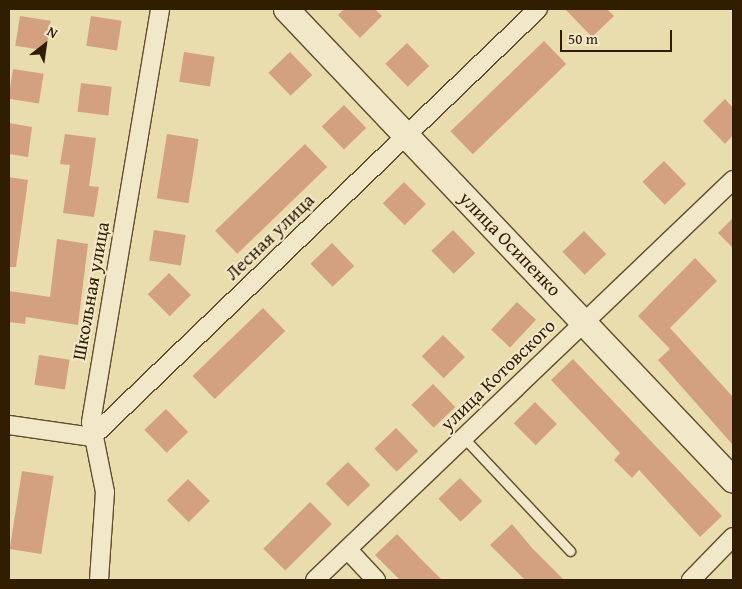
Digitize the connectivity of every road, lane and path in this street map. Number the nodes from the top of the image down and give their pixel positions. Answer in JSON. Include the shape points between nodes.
{"nodes":[{"id":1,"x":160,"y":9,"type":"edge"},
{"id":2,"x":286,"y":9,"type":"edge"},
{"id":3,"x":538,"y":9,"type":"edge"},
{"id":4,"x":406,"y":136,"type":"junction"},
{"id":5,"x":733,"y":180,"type":"edge"},
{"id":6,"x":584,"y":322,"type":"junction"},
{"id":7,"x":9,"y":425,"type":"edge"},
{"id":8,"x":92,"y":436,"type":"junction"},
{"id":9,"x":464,"y":438,"type":"junction"},
{"id":10,"x":733,"y":480,"type":"edge"},
{"id":11,"x":733,"y":538,"type":"edge"},
{"id":12,"x":348,"y":550,"type":"junction"},
{"id":13,"x":570,"y":551,"type":"dead end"},
{"id":14,"x":99,"y":580,"type":"edge"},
{"id":15,"x":315,"y":580,"type":"edge"},
{"id":16,"x":376,"y":580,"type":"edge"},
{"id":17,"x":691,"y":580,"type":"edge"}],
"edges":[{"from":1,"to":8,"type":"street","name":"Школьная улица","via":[[94,399]]},
{"from":2,"to":4,"type":"street","name":"улица Осипенко"},
{"from":3,"to":4,"type":"street","name":"Лесная улица"},
{"from":4,"to":6,"type":"street","name":"улица Осипенко"},
{"from":4,"to":8,"type":"street","name":"Лесная улица"},
{"from":5,"to":6,"type":"street","name":"улица Котовского"},
{"from":6,"to":9,"type":"street","name":"улица Котовского"},
{"from":6,"to":10,"type":"street","name":"улица Осипенко"},
{"from":7,"to":8,"type":"street"},
{"from":8,"to":14,"type":"street","name":"Школьная улица","via":[[105,492]]},
{"from":9,"to":12,"type":"street","name":"улица Котовского"},
{"from":9,"to":13,"type":"lane"},
{"from":11,"to":17,"type":"street"},
{"from":12,"to":15,"type":"street","name":"улица Котовского"},
{"from":12,"to":16,"type":"street"}]}
